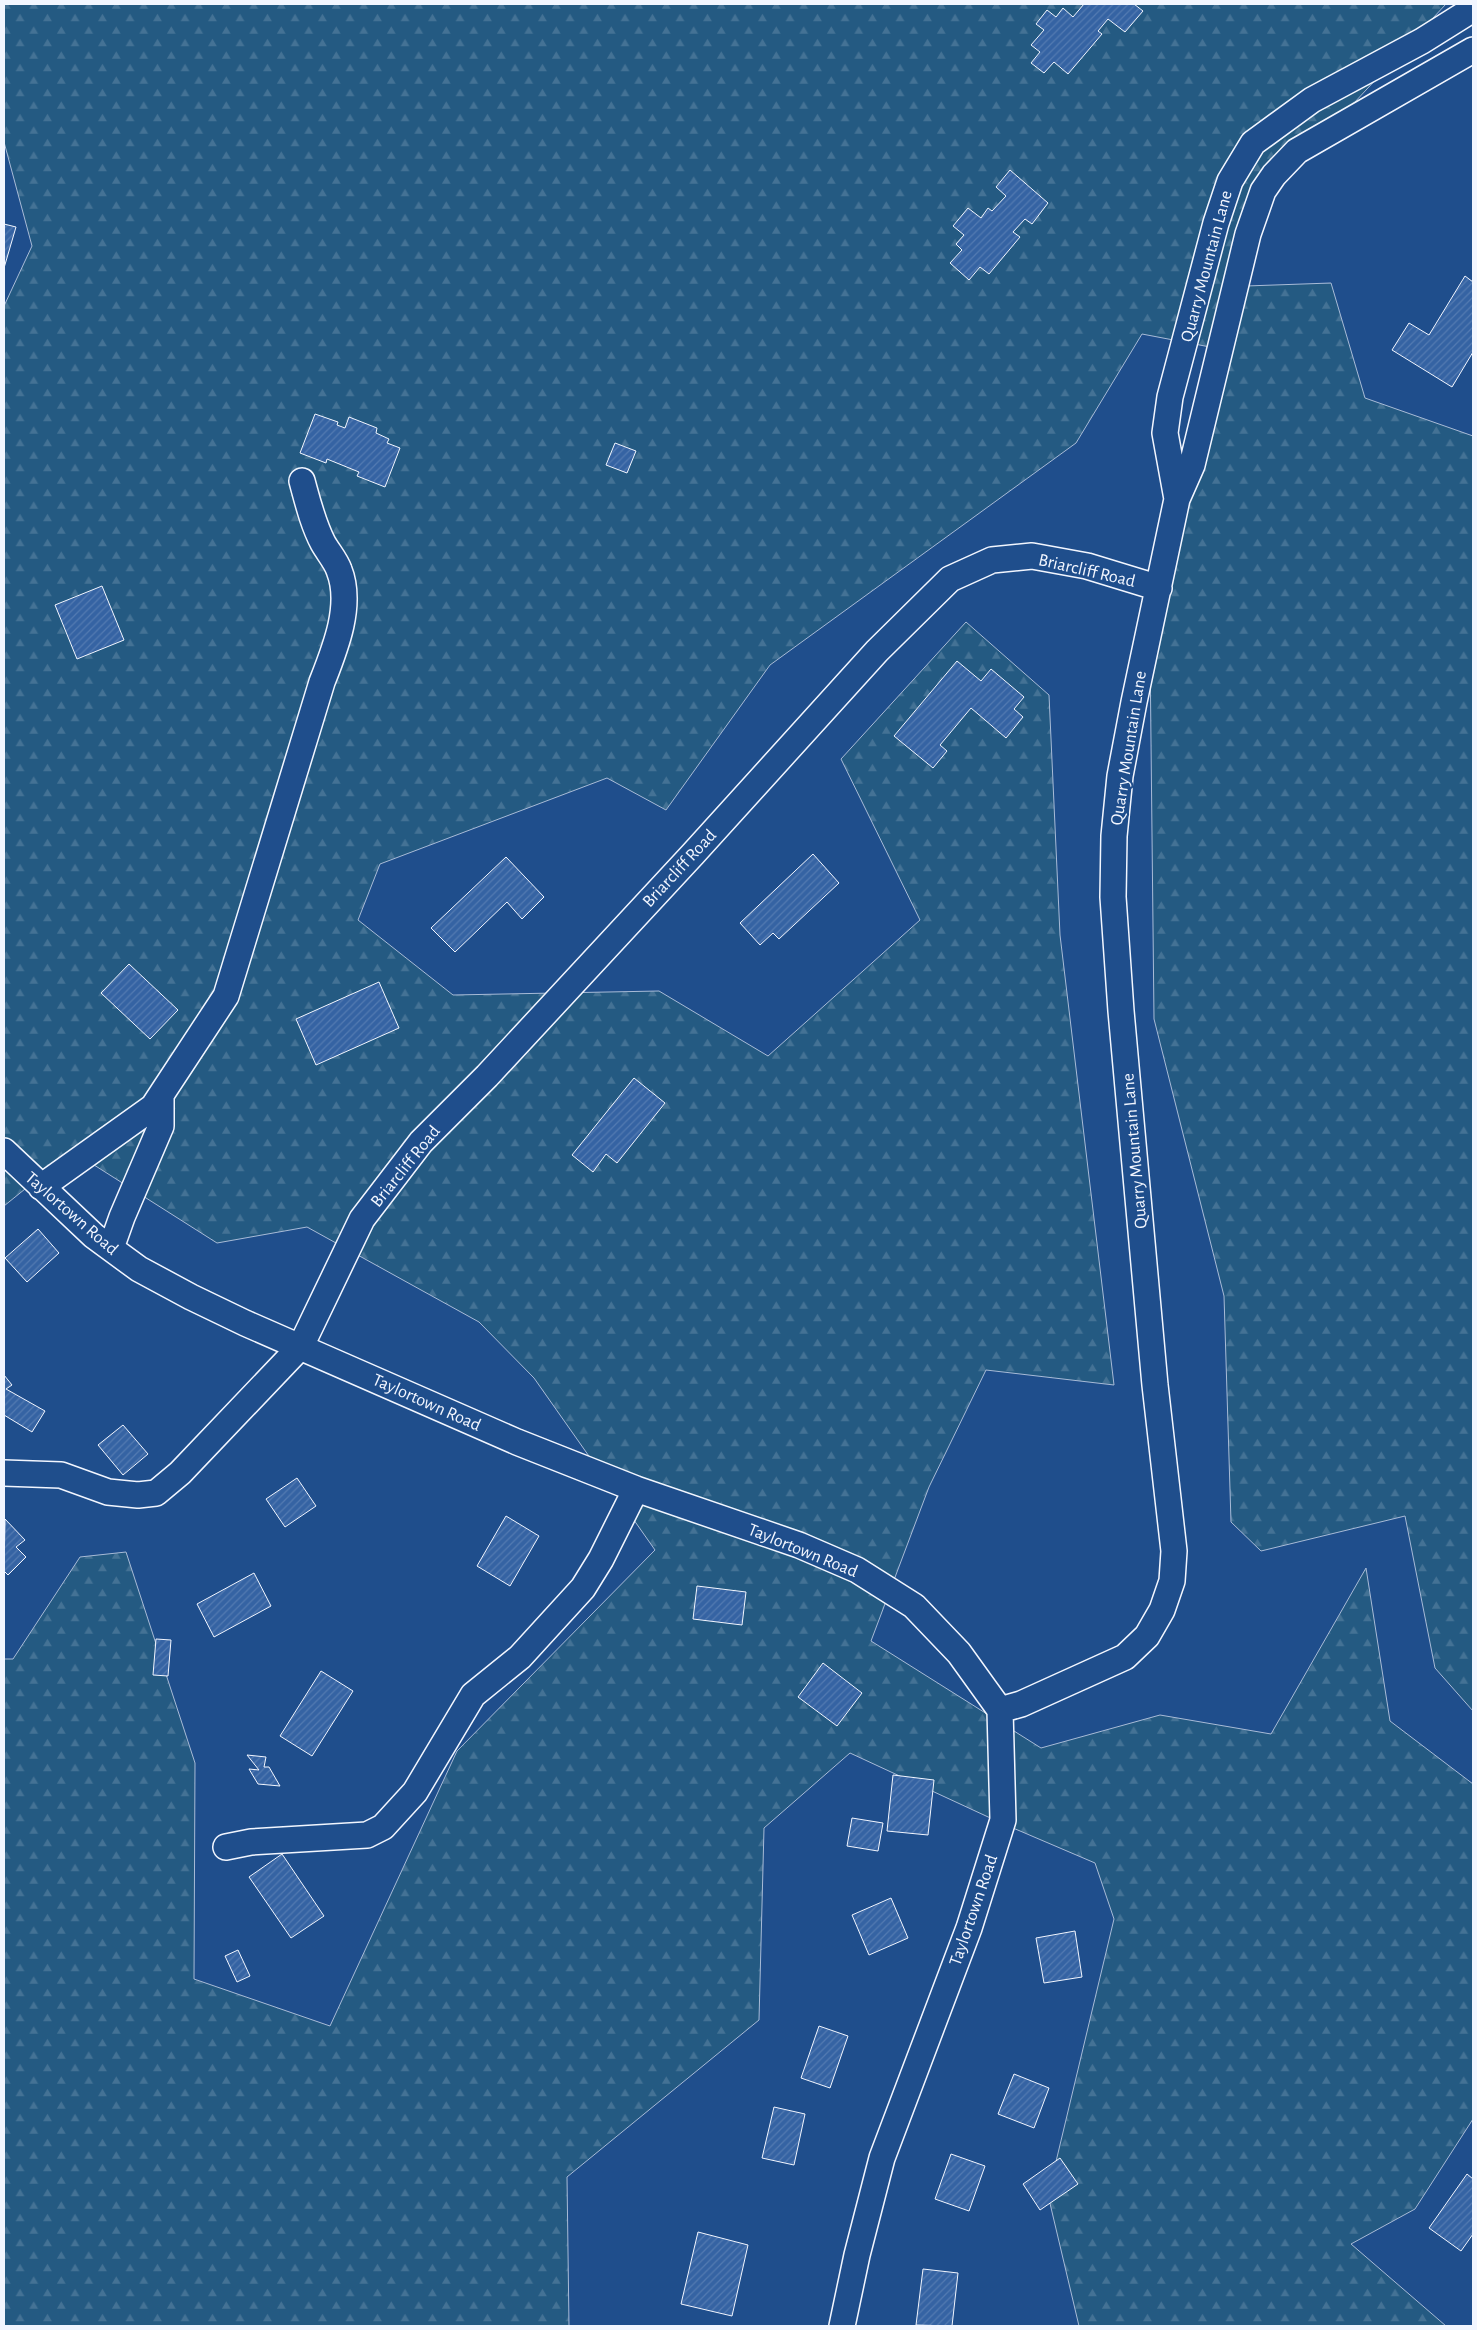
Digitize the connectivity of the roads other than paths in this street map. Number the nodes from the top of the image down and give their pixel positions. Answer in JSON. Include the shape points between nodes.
{"nodes":[{"id":1,"x":1473,"y":9,"type":"edge"},
{"id":2,"x":1445,"y":27,"type":"junction"},
{"id":3,"x":1468,"y":53,"type":"edge"},
{"id":4,"x":1220,"y":208,"type":"junction"},
{"id":5,"x":1254,"y":216,"type":"junction"},
{"id":6,"x":302,"y":482,"type":"dead end"},
{"id":7,"x":1177,"y":499,"type":"junction"},
{"id":8,"x":1159,"y":588,"type":"junction"},
{"id":9,"x":161,"y":1095,"type":"junction"},
{"id":10,"x":4,"y":1151,"type":"edge"},
{"id":11,"x":41,"y":1187,"type":"junction"},
{"id":12,"x":110,"y":1248,"type":"junction"},
{"id":13,"x":301,"y":1346,"type":"junction"},
{"id":14,"x":4,"y":1473,"type":"edge"},
{"id":15,"x":636,"y":1489,"type":"junction"},
{"id":16,"x":1000,"y":1710,"type":"junction"},
{"id":17,"x":226,"y":1847,"type":"dead end"},
{"id":18,"x":842,"y":2326,"type":"edge"}],
"edges":[{"from":1,"to":2,"type":"street","name":"Quarry Mountain Lane"},
{"from":2,"to":3,"type":"street"},
{"from":2,"to":4,"type":"street","name":"Quarry Mountain Lane","via":[[1312,100],[1253,144],[1230,181]]},
{"from":3,"to":5,"type":"street","name":"Quarry Mountain Lane","via":[[1296,151],[1263,191]]},
{"from":4,"to":5,"type":"street"},
{"from":4,"to":7,"type":"street","name":"Quarry Mountain Lane","via":[[1170,397],[1165,433]]},
{"from":5,"to":7,"type":"street","name":"Quarry Mountain Lane","via":[[1192,465]]},
{"from":6,"to":9,"type":"street","via":[[311,516],[339,570],[343,615],[226,996]]},
{"from":7,"to":8,"type":"street","name":"Quarry Mountain Lane"},
{"from":8,"to":13,"type":"street","name":"Briarcliff Road","via":[[1087,566],[1032,556],[992,560],[950,580],[876,651],[487,1076],[421,1142],[362,1219]]},
{"from":8,"to":16,"type":"street","name":"Quarry Mountain Lane","via":[[1120,776],[1112,896],[1155,1385],[1174,1551],[1172,1581],[1155,1624],[1125,1657],[1021,1704]]},
{"from":9,"to":11,"type":"street","via":[[153,1107]]},
{"from":9,"to":12,"type":"street","via":[[162,1126]]},
{"from":10,"to":11,"type":"street","name":"Taylortown Road"},
{"from":11,"to":12,"type":"street","name":"Taylortown Road"},
{"from":12,"to":13,"type":"street","name":"Taylortown Road","via":[[139,1269],[191,1297]]},
{"from":13,"to":14,"type":"street","name":"Briarcliff Road","via":[[180,1474],[156,1492],[138,1495],[108,1492],[61,1474]]},
{"from":13,"to":15,"type":"street","name":"Taylortown Road","via":[[518,1442]]},
{"from":15,"to":16,"type":"street","name":"Taylortown Road","via":[[799,1545],[857,1570],[914,1606],[959,1653]]},
{"from":15,"to":17,"type":"street","via":[[583,1588],[520,1657],[474,1695],[415,1792],[383,1827],[368,1835],[251,1842]]},
{"from":16,"to":18,"type":"street","name":"Taylortown Road","via":[[1003,1820],[970,1928],[882,2158]]}]}
